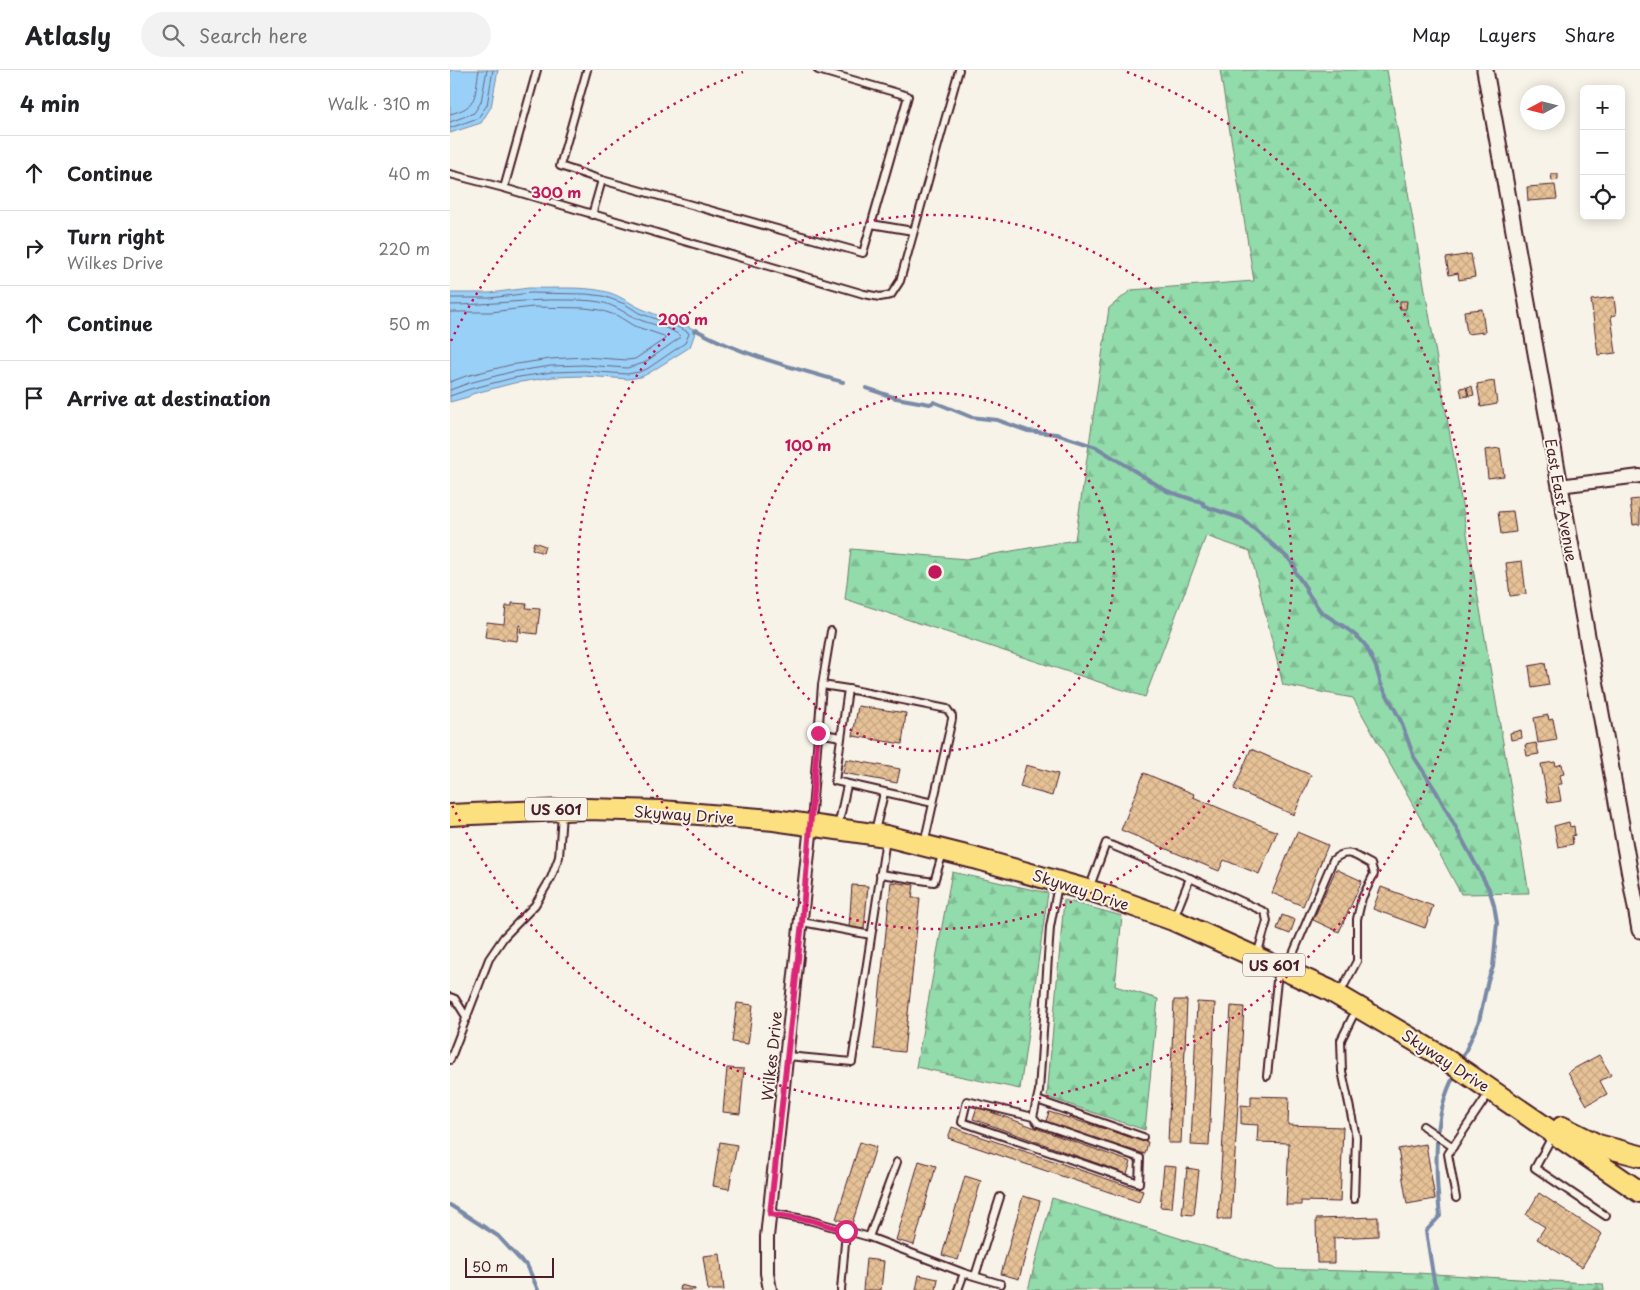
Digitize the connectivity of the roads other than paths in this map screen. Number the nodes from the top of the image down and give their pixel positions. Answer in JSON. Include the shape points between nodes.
{"nodes":[{"id":1,"x":537,"y":70,"type":"edge"},
{"id":2,"x":587,"y":70,"type":"edge"},
{"id":3,"x":818,"y":70,"type":"edge"},
{"id":4,"x":959,"y":70,"type":"edge"},
{"id":5,"x":1486,"y":70,"type":"edge"},
{"id":6,"x":450,"y":174,"type":"edge"},
{"id":7,"x":602,"y":180,"type":"junction"},
{"id":8,"x":504,"y":188,"type":"junction"},
{"id":9,"x":592,"y":215,"type":"junction"},
{"id":10,"x":871,"y":224,"type":"junction"},
{"id":11,"x":913,"y":231,"type":"junction"},
{"id":12,"x":1640,"y":476,"type":"edge"},
{"id":13,"x":1559,"y":486,"type":"junction"},
{"id":14,"x":830,"y":631,"type":"dead end"},
{"id":15,"x":822,"y":685,"type":"junction"},
{"id":16,"x":848,"y":689,"type":"junction"},
{"id":17,"x":818,"y":733,"type":"junction"},
{"id":18,"x":841,"y":736,"type":"junction"},
{"id":19,"x":847,"y":785,"type":"junction"},
{"id":20,"x":884,"y":793,"type":"junction"},
{"id":21,"x":933,"y":803,"type":"junction"},
{"id":22,"x":562,"y":809,"type":"junction"},
{"id":23,"x":450,"y":815,"type":"edge"},
{"id":24,"x":811,"y":825,"type":"junction"},
{"id":25,"x":838,"y":828,"type":"junction"},
{"id":26,"x":880,"y":835,"type":"junction"},
{"id":27,"x":924,"y":845,"type":"junction"},
{"id":28,"x":944,"y":851,"type":"junction"},
{"id":29,"x":880,"y":874,"type":"junction"},
{"id":30,"x":1190,"y":878,"type":"junction"},
{"id":31,"x":1059,"y":882,"type":"junction"},
{"id":32,"x":1089,"y":890,"type":"junction"},
{"id":33,"x":1637,"y":899,"type":"edge"},
{"id":34,"x":1173,"y":920,"type":"junction"},
{"id":35,"x":802,"y":922,"type":"junction"},
{"id":36,"x":1640,"y":930,"type":"edge"},
{"id":37,"x":871,"y":935,"type":"junction"},
{"id":38,"x":1257,"y":957,"type":"junction"},
{"id":39,"x":1282,"y":969,"type":"junction"},
{"id":40,"x":1339,"y":996,"type":"junction"},
{"id":41,"x":450,"y":997,"type":"edge"},
{"id":42,"x":1358,"y":1007,"type":"junction"},
{"id":43,"x":467,"y":1018,"type":"junction"},
{"id":44,"x":788,"y":1056,"type":"junction"},
{"id":45,"x":450,"y":1060,"type":"edge"},
{"id":46,"x":1267,"y":1076,"type":"dead end"},
{"id":47,"x":1492,"y":1089,"type":"junction"},
{"id":48,"x":1037,"y":1100,"type":"junction"},
{"id":49,"x":1033,"y":1118,"type":"junction"},
{"id":50,"x":1423,"y":1126,"type":"dead end"},
{"id":51,"x":1554,"y":1135,"type":"junction"},
{"id":52,"x":1143,"y":1137,"type":"dead end"},
{"id":53,"x":1453,"y":1147,"type":"junction"},
{"id":54,"x":1640,"y":1156,"type":"edge"},
{"id":55,"x":897,"y":1162,"type":"dead end"},
{"id":56,"x":1640,"y":1192,"type":"edge"},
{"id":57,"x":1000,"y":1197,"type":"dead end"},
{"id":58,"x":1456,"y":1198,"type":"dead end"},
{"id":59,"x":1354,"y":1199,"type":"dead end"},
{"id":60,"x":770,"y":1214,"type":"junction"},
{"id":61,"x":1606,"y":1216,"type":"dead end"},
{"id":62,"x":846,"y":1231,"type":"junction"},
{"id":63,"x":869,"y":1237,"type":"junction"},
{"id":64,"x":964,"y":1273,"type":"junction"},
{"id":65,"x":975,"y":1276,"type":"junction"},
{"id":66,"x":1002,"y":1284,"type":"dead end"},
{"id":67,"x":770,"y":1290,"type":"edge"},
{"id":68,"x":841,"y":1290,"type":"edge"},
{"id":69,"x":958,"y":1290,"type":"edge"}],
"edges":[{"from":1,"to":8,"type":"lane"},
{"from":2,"to":7,"type":"lane","via":[[560,166]]},
{"from":3,"to":10,"type":"lane","via":[[908,96]]},
{"from":4,"to":11,"type":"lane"},
{"from":5,"to":13,"type":"street","name":"East East Avenue"},
{"from":6,"to":8,"type":"lane"},
{"from":7,"to":9,"type":"lane"},
{"from":7,"to":10,"type":"lane","via":[[863,253]]},
{"from":8,"to":9,"type":"lane"},
{"from":9,"to":11,"type":"lane","via":[[880,297],[891,295],[900,282]]},
{"from":10,"to":11,"type":"lane"},
{"from":12,"to":13,"type":"street"},
{"from":13,"to":33,"type":"street","name":"East East Avenue"},
{"from":14,"to":15,"type":"lane"},
{"from":15,"to":16,"type":"lane"},
{"from":15,"to":17,"type":"lane"},
{"from":16,"to":18,"type":"lane"},
{"from":16,"to":21,"type":"lane","via":[[947,709],[951,713]]},
{"from":17,"to":18,"type":"lane"},
{"from":17,"to":24,"type":"lane"},
{"from":18,"to":19,"type":"lane","via":[[835,779],[837,783]]},
{"from":19,"to":20,"type":"lane"},
{"from":19,"to":25,"type":"lane"},
{"from":20,"to":21,"type":"lane"},
{"from":20,"to":26,"type":"lane"},
{"from":21,"to":27,"type":"lane"},
{"from":22,"to":23,"type":"highway","name":"Skyway Drive","number":"US 601"},
{"from":22,"to":24,"type":"highway","name":"Skyway Drive","number":"US 601","via":[[670,812]]},
{"from":22,"to":43,"type":"lane","via":[[559,856],[551,878],[535,905],[504,936],[489,959]]},
{"from":24,"to":25,"type":"highway","name":"Skyway Drive","number":"US 601"},
{"from":24,"to":35,"type":"street","name":"Wilkes Drive"},
{"from":25,"to":26,"type":"highway","name":"Skyway Drive","number":"US 601"},
{"from":26,"to":27,"type":"highway","name":"Skyway Drive","number":"US 601"},
{"from":26,"to":29,"type":"lane"},
{"from":27,"to":28,"type":"highway","name":"Skyway Drive","number":"US 601"},
{"from":28,"to":29,"type":"lane","via":[[934,882]]},
{"from":28,"to":31,"type":"highway","name":"Skyway Drive","number":"US 601"},
{"from":29,"to":37,"type":"lane"},
{"from":30,"to":32,"type":"lane","via":[[1106,843]]},
{"from":30,"to":34,"type":"lane"},
{"from":30,"to":38,"type":"lane","via":[[1264,912],[1267,921]]},
{"from":31,"to":32,"type":"highway","name":"Skyway Drive","number":"US 601"},
{"from":31,"to":48,"type":"lane","via":[[1050,927]]},
{"from":32,"to":34,"type":"highway","name":"Skyway Drive","number":"US 601"},
{"from":33,"to":36,"type":"street","name":"East East Avenue"},
{"from":34,"to":38,"type":"highway","name":"Skyway Drive","number":"US 601"},
{"from":35,"to":37,"type":"lane"},
{"from":35,"to":44,"type":"street","name":"Wilkes Drive"},
{"from":37,"to":44,"type":"lane","via":[[852,1062]]},
{"from":38,"to":39,"type":"highway","name":"Skyway Drive","number":"US 601"},
{"from":39,"to":40,"type":"highway","name":"Skyway Drive","number":"US 601"},
{"from":39,"to":40,"type":"lane","via":[[1333,860],[1346,852],[1371,864],[1374,874],[1362,898],[1357,919],[1357,961]]},
{"from":39,"to":46,"type":"lane"},
{"from":40,"to":42,"type":"highway","name":"Skyway Drive","number":"US 601"},
{"from":41,"to":43,"type":"lane","via":[[455,999]]},
{"from":42,"to":47,"type":"highway","name":"Skyway Drive","number":"US 601"},
{"from":42,"to":59,"type":"lane","via":[[1341,1040],[1342,1071],[1356,1137]]},
{"from":43,"to":45,"type":"lane"},
{"from":44,"to":60,"type":"street","name":"Wilkes Drive"},
{"from":47,"to":51,"type":"highway","name":"Skyway Drive","number":"US 601"},
{"from":47,"to":53,"type":"lane"},
{"from":47,"to":54,"type":"highway","number":"US 601","via":[[1598,1145]]},
{"from":48,"to":49,"type":"lane"},
{"from":48,"to":52,"type":"lane"},
{"from":49,"to":49,"type":"lane","via":[[968,1101],[962,1122],[1138,1183],[1140,1158],[1038,1123]]},
{"from":50,"to":53,"type":"lane"},
{"from":51,"to":56,"type":"highway","name":"Skyway Drive","number":"US 601"},
{"from":51,"to":61,"type":"lane","via":[[1535,1168]]},
{"from":53,"to":58,"type":"lane","via":[[1448,1154]]},
{"from":55,"to":63,"type":"lane"},
{"from":57,"to":65,"type":"lane"},
{"from":60,"to":62,"type":"lane","via":[[810,1220]]},
{"from":60,"to":67,"type":"street","name":"Wilkes Drive","via":[[767,1273]]},
{"from":62,"to":63,"type":"lane"},
{"from":62,"to":68,"type":"lane"},
{"from":63,"to":64,"type":"lane"},
{"from":64,"to":65,"type":"lane"},
{"from":64,"to":69,"type":"lane"},
{"from":65,"to":66,"type":"lane"}]}
